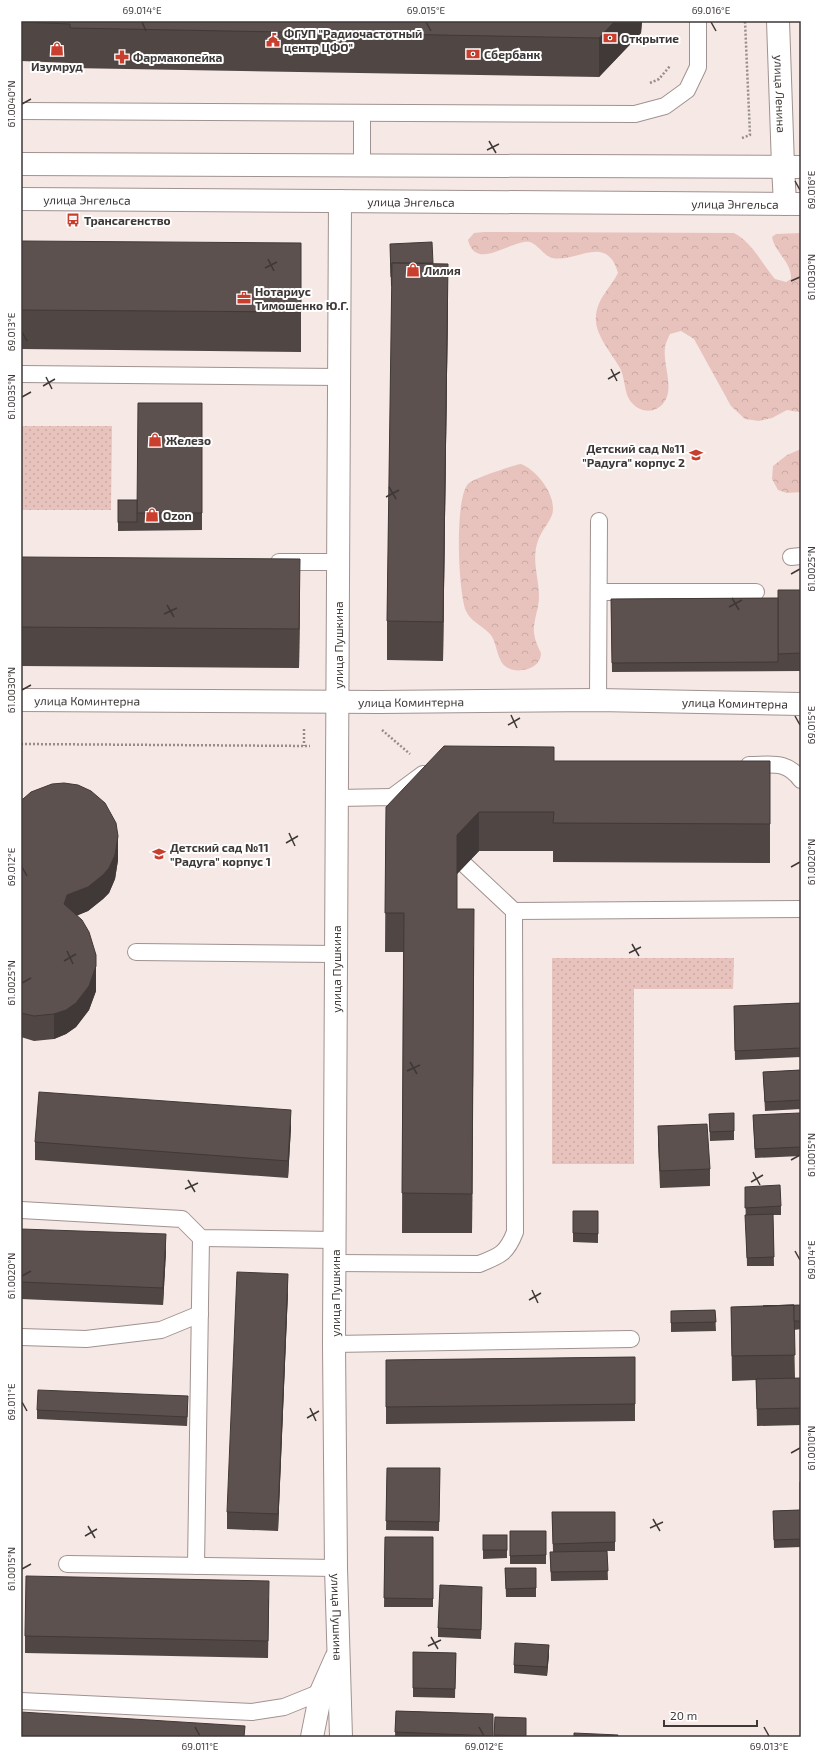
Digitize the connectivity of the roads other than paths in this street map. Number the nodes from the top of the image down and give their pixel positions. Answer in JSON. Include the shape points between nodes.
{"nodes":[{"id":1,"x":698,"y":21,"type":"edge"},
{"id":2,"x":778,"y":21,"type":"edge"},
{"id":3,"x":21,"y":111,"type":"edge"},
{"id":4,"x":362,"y":113,"type":"junction"},
{"id":5,"x":21,"y":164,"type":"edge"},
{"id":6,"x":362,"y":165,"type":"junction"},
{"id":7,"x":792,"y":167,"type":"edge"},
{"id":8,"x":21,"y":199,"type":"edge"},
{"id":9,"x":340,"y":201,"type":"junction"},
{"id":10,"x":793,"y":204,"type":"edge"},
{"id":11,"x":21,"y":374,"type":"edge"},
{"id":12,"x":340,"y":377,"type":"junction"},
{"id":13,"x":599,"y":521,"type":"dead end"},
{"id":14,"x":267,"y":562,"type":"edge"},
{"id":15,"x":339,"y":562,"type":"junction"},
{"id":16,"x":599,"y":592,"type":"junction"},
{"id":17,"x":756,"y":592,"type":"dead end"},
{"id":18,"x":21,"y":700,"type":"edge"},
{"id":19,"x":598,"y":700,"type":"junction"},
{"id":20,"x":338,"y":702,"type":"junction"},
{"id":21,"x":801,"y":704,"type":"edge"},
{"id":22,"x":733,"y":765,"type":"edge"},
{"id":23,"x":432,"y":769,"type":"edge"},
{"id":24,"x":801,"y":780,"type":"edge"},
{"id":25,"x":392,"y":796,"type":"junction"},
{"id":26,"x":338,"y":798,"type":"junction"},
{"id":27,"x":408,"y":812,"type":"edge"},
{"id":28,"x":466,"y":866,"type":"dead end"},
{"id":29,"x":801,"y":909,"type":"edge"},
{"id":30,"x":514,"y":911,"type":"junction"},
{"id":31,"x":136,"y":952,"type":"dead end"},
{"id":32,"x":336,"y":954,"type":"junction"},
{"id":33,"x":21,"y":1210,"type":"edge"},
{"id":34,"x":201,"y":1238,"type":"junction"},
{"id":35,"x":335,"y":1240,"type":"junction"},
{"id":36,"x":335,"y":1263,"type":"junction"},
{"id":37,"x":200,"y":1314,"type":"junction"},
{"id":38,"x":21,"y":1336,"type":"edge"},
{"id":39,"x":631,"y":1339,"type":"dead end"},
{"id":40,"x":334,"y":1344,"type":"junction"},
{"id":41,"x":67,"y":1564,"type":"dead end"},
{"id":42,"x":196,"y":1566,"type":"junction"},
{"id":43,"x":336,"y":1568,"type":"junction"},
{"id":44,"x":338,"y":1652,"type":"junction"},
{"id":45,"x":321,"y":1692,"type":"junction"},
{"id":46,"x":21,"y":1701,"type":"edge"},
{"id":47,"x":312,"y":1737,"type":"edge"},
{"id":48,"x":341,"y":1737,"type":"edge"}],
"edges":[{"from":1,"to":4,"type":"lane","via":[[698,67],[687,90],[665,106],[635,114]]},
{"from":2,"to":7,"type":"street","name":"улица Ленина"},
{"from":3,"to":4,"type":"lane"},
{"from":4,"to":6,"type":"lane"},
{"from":5,"to":6,"type":"street"},
{"from":6,"to":7,"type":"street"},
{"from":7,"to":10,"type":"street","name":"улица Ленина"},
{"from":8,"to":9,"type":"street","name":"улица Энгельса"},
{"from":9,"to":10,"type":"street","name":"улица Энгельса"},
{"from":9,"to":12,"type":"street","name":"улица Пушкина"},
{"from":11,"to":12,"type":"lane"},
{"from":12,"to":15,"type":"street","name":"улица Пушкина"},
{"from":13,"to":16,"type":"lane"},
{"from":14,"to":15,"type":"lane"},
{"from":15,"to":20,"type":"street","name":"улица Пушкина"},
{"from":16,"to":17,"type":"lane"},
{"from":16,"to":19,"type":"lane"},
{"from":18,"to":20,"type":"street","name":"улица Коминтерна"},
{"from":19,"to":20,"type":"street","name":"улица Коминтерна"},
{"from":19,"to":21,"type":"street","name":"улица Коминтерна"},
{"from":20,"to":26,"type":"street","name":"улица Пушкина"},
{"from":22,"to":24,"type":"lane","via":[[780,765],[792,769]]},
{"from":23,"to":25,"type":"lane"},
{"from":25,"to":26,"type":"lane"},
{"from":25,"to":27,"type":"lane"},
{"from":26,"to":32,"type":"street","name":"улица Пушкина"},
{"from":28,"to":30,"type":"lane"},
{"from":29,"to":30,"type":"lane"},
{"from":30,"to":36,"type":"lane","via":[[515,1232],[509,1247],[496,1258],[479,1264]]},
{"from":31,"to":32,"type":"lane"},
{"from":32,"to":35,"type":"street","name":"улица Пушкина"},
{"from":33,"to":34,"type":"lane","via":[[182,1219]]},
{"from":34,"to":35,"type":"lane"},
{"from":34,"to":37,"type":"lane"},
{"from":35,"to":36,"type":"street","name":"улица Пушкина"},
{"from":36,"to":40,"type":"street","name":"улица Пушкина"},
{"from":37,"to":38,"type":"lane","via":[[160,1330],[86,1339]]},
{"from":37,"to":42,"type":"lane"},
{"from":39,"to":40,"type":"lane"},
{"from":40,"to":43,"type":"street","name":"улица Пушкина"},
{"from":41,"to":42,"type":"lane"},
{"from":42,"to":43,"type":"lane"},
{"from":43,"to":44,"type":"street","name":"улица Пушкина"},
{"from":44,"to":45,"type":"street"},
{"from":44,"to":48,"type":"street","name":"улица Пушкина"},
{"from":45,"to":46,"type":"lane","via":[[284,1707],[252,1712]]},
{"from":45,"to":47,"type":"street"}]}
